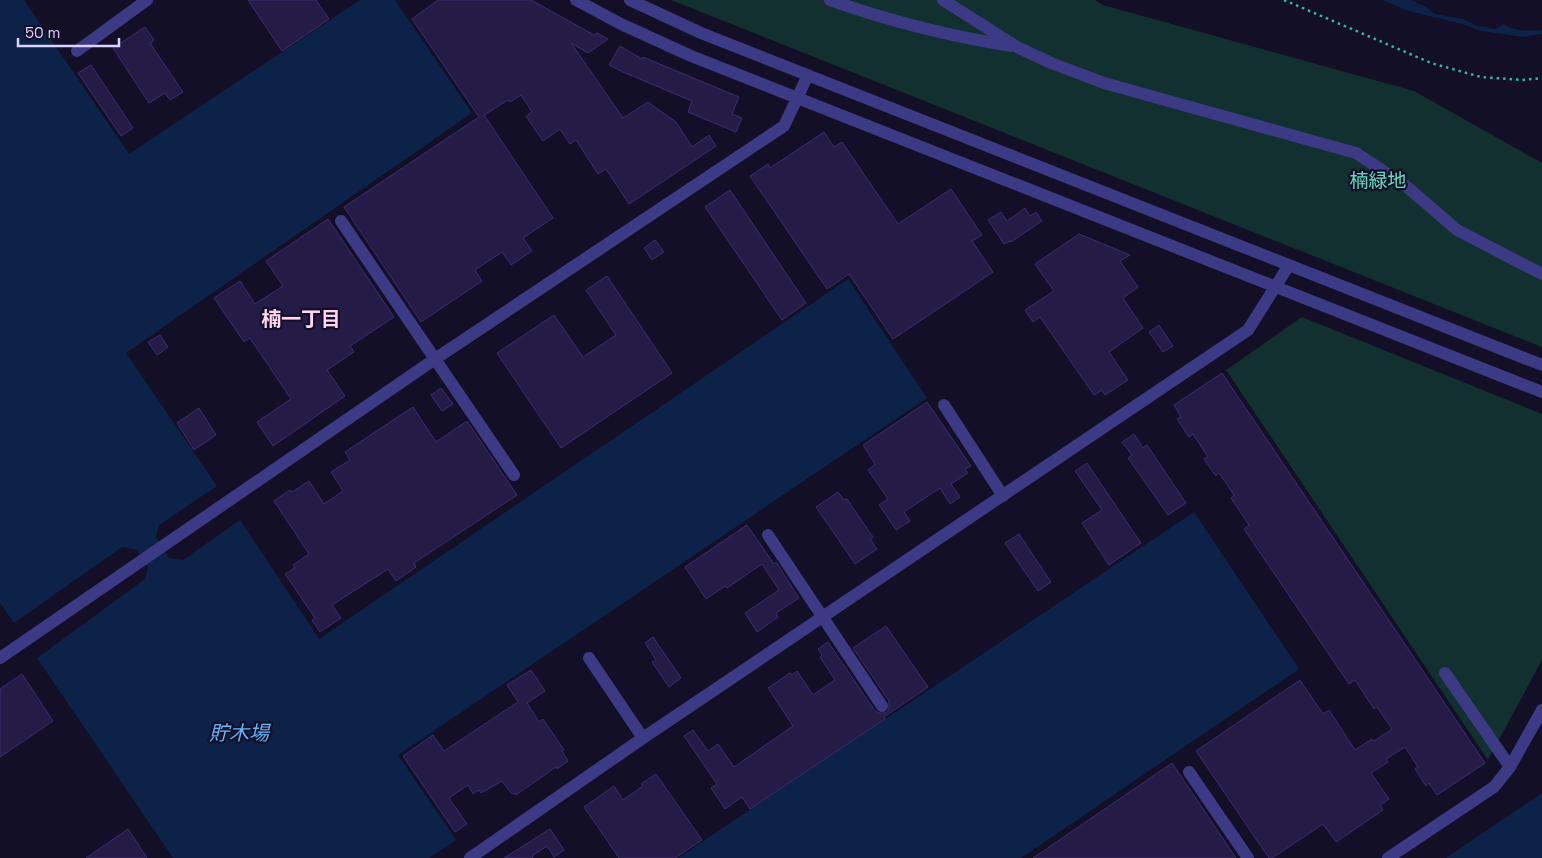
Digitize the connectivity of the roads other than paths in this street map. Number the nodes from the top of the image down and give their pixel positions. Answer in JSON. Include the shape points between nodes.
{"nodes":[{"id":1,"x":147,"y":0,"type":"edge"},
{"id":2,"x":576,"y":0,"type":"edge"},
{"id":3,"x":630,"y":0,"type":"edge"},
{"id":4,"x":830,"y":0,"type":"edge"},
{"id":5,"x":943,"y":0,"type":"edge"},
{"id":6,"x":1017,"y":47,"type":"junction"},
{"id":7,"x":77,"y":51,"type":"dead end"},
{"id":8,"x":808,"y":75,"type":"junction"},
{"id":9,"x":797,"y":98,"type":"junction"},
{"id":10,"x":340,"y":221,"type":"dead end"},
{"id":11,"x":1289,"y":265,"type":"junction"},
{"id":12,"x":1542,"y":274,"type":"edge"},
{"id":13,"x":1275,"y":287,"type":"junction"},
{"id":14,"x":434,"y":359,"type":"junction"},
{"id":15,"x":1542,"y":364,"type":"edge"},
{"id":16,"x":1542,"y":392,"type":"edge"},
{"id":17,"x":944,"y":405,"type":"dead end"},
{"id":18,"x":514,"y":475,"type":"dead end"},
{"id":19,"x":1003,"y":496,"type":"junction"},
{"id":20,"x":768,"y":535,"type":"dead end"},
{"id":21,"x":822,"y":617,"type":"junction"},
{"id":22,"x":0,"y":658,"type":"edge"},
{"id":23,"x":589,"y":658,"type":"dead end"},
{"id":24,"x":1445,"y":673,"type":"dead end"},
{"id":25,"x":882,"y":706,"type":"dead end"},
{"id":26,"x":1542,"y":710,"type":"edge"},
{"id":27,"x":643,"y":738,"type":"junction"},
{"id":28,"x":1510,"y":767,"type":"junction"},
{"id":29,"x":1189,"y":772,"type":"dead end"},
{"id":30,"x":470,"y":858,"type":"edge"},
{"id":31,"x":1248,"y":858,"type":"edge"},
{"id":32,"x":1388,"y":858,"type":"edge"}],
"edges":[{"from":1,"to":7,"type":"street"},
{"from":2,"to":9,"type":"street","via":[[691,56]]},
{"from":3,"to":8,"type":"street","via":[[701,33]]},
{"from":4,"to":6,"type":"street","via":[[870,14],[968,39]]},
{"from":5,"to":6,"type":"street"},
{"from":6,"to":12,"type":"street","via":[[1104,83],[1356,154],[1406,186],[1457,230]]},
{"from":8,"to":9,"type":"street"},
{"from":8,"to":11,"type":"street"},
{"from":9,"to":13,"type":"street"},
{"from":9,"to":14,"type":"street","via":[[784,126]]},
{"from":10,"to":14,"type":"street"},
{"from":11,"to":13,"type":"street"},
{"from":11,"to":15,"type":"street"},
{"from":13,"to":16,"type":"street"},
{"from":13,"to":19,"type":"street","via":[[1248,330]]},
{"from":14,"to":18,"type":"street"},
{"from":14,"to":22,"type":"street"},
{"from":17,"to":19,"type":"street"},
{"from":19,"to":21,"type":"street"},
{"from":20,"to":21,"type":"street"},
{"from":21,"to":25,"type":"street"},
{"from":21,"to":27,"type":"street"},
{"from":23,"to":27,"type":"street"},
{"from":24,"to":28,"type":"street"},
{"from":26,"to":28,"type":"street"},
{"from":27,"to":30,"type":"street"},
{"from":28,"to":32,"type":"street","via":[[1494,786]]},
{"from":29,"to":31,"type":"street"}]}
